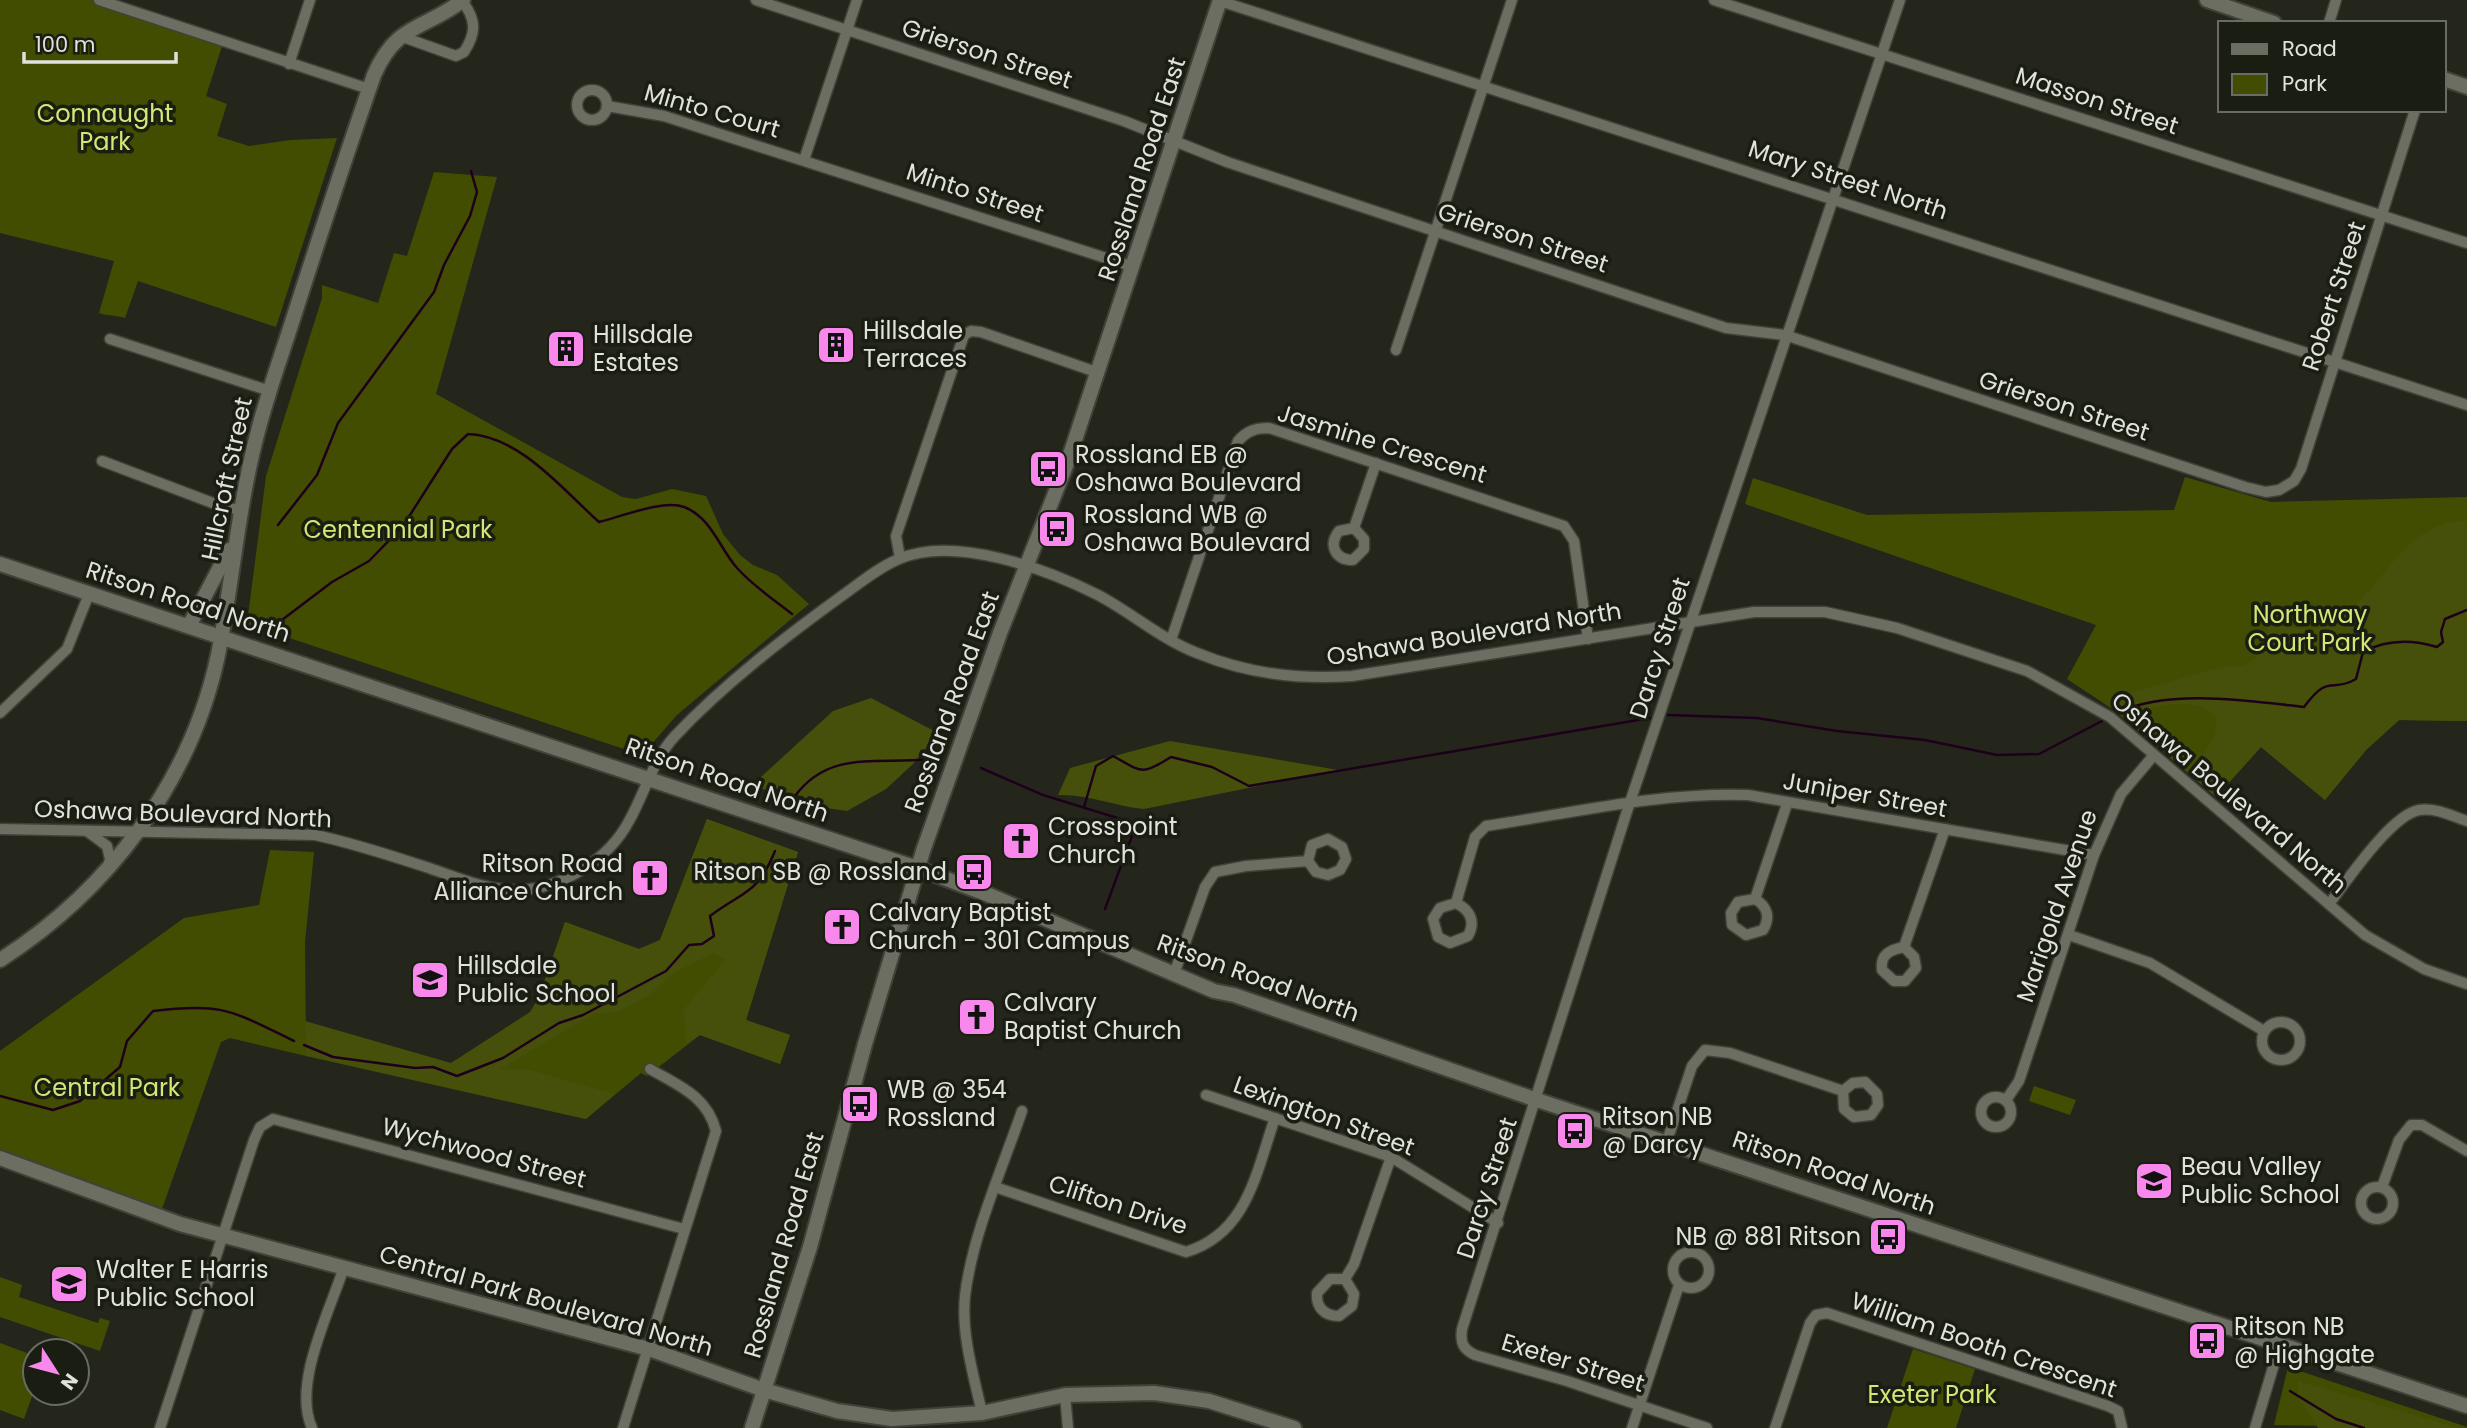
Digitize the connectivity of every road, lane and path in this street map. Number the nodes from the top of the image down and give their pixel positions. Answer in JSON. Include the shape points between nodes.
{"nodes":[{"id":1,"x":99,"y":0,"type":"edge"},
{"id":2,"x":138,"y":0,"type":"edge"},
{"id":3,"x":310,"y":0,"type":"edge"},
{"id":4,"x":463,"y":0,"type":"edge"},
{"id":5,"x":756,"y":0,"type":"edge"},
{"id":6,"x":857,"y":0,"type":"edge"},
{"id":7,"x":1218,"y":0,"type":"edge"},
{"id":8,"x":1512,"y":0,"type":"edge"},
{"id":9,"x":1714,"y":0,"type":"edge"},
{"id":10,"x":1900,"y":0,"type":"edge"},
{"id":11,"x":2207,"y":0,"type":"edge"},
{"id":12,"x":2336,"y":0,"type":"edge"},
{"id":13,"x":134,"y":12,"type":"junction"},
{"id":14,"x":2268,"y":21,"type":"edge"},
{"id":15,"x":2330,"y":21,"type":"edge"},
{"id":16,"x":848,"y":31,"type":"junction"},
{"id":17,"x":400,"y":36,"type":"junction"},
{"id":18,"x":1881,"y":53,"type":"junction"},
{"id":19,"x":289,"y":64,"type":"junction"},
{"id":20,"x":2446,"y":80,"type":"edge"},
{"id":21,"x":2467,"y":87,"type":"edge"},
{"id":22,"x":1484,"y":88,"type":"junction"},
{"id":23,"x":369,"y":89,"type":"junction"},
{"id":24,"x":607,"y":106,"type":"dead end"},
{"id":25,"x":2414,"y":112,"type":"edge"},
{"id":26,"x":1175,"y":140,"type":"junction"},
{"id":27,"x":804,"y":160,"type":"junction"},
{"id":28,"x":1832,"y":198,"type":"junction"},
{"id":29,"x":2382,"y":214,"type":"junction"},
{"id":30,"x":1437,"y":231,"type":"junction"},
{"id":31,"x":2467,"y":243,"type":"edge"},
{"id":32,"x":1134,"y":267,"type":"junction"},
{"id":33,"x":1785,"y":335,"type":"junction"},
{"id":34,"x":110,"y":339,"type":"dead end"},
{"id":35,"x":1396,"y":349,"type":"dead end"},
{"id":36,"x":2334,"y":364,"type":"junction"},
{"id":37,"x":1099,"y":373,"type":"junction"},
{"id":38,"x":270,"y":390,"type":"junction"},
{"id":39,"x":2467,"y":405,"type":"edge"},
{"id":40,"x":102,"y":461,"type":"dead end"},
{"id":41,"x":1376,"y":463,"type":"junction"},
{"id":42,"x":2283,"y":489,"type":"joint"},
{"id":43,"x":239,"y":510,"type":"junction"},
{"id":44,"x":1354,"y":528,"type":"dead end"},
{"id":45,"x":236,"y":533,"type":"junction"},
{"id":46,"x":900,"y":558,"type":"junction"},
{"id":47,"x":0,"y":564,"type":"edge"},
{"id":48,"x":1026,"y":568,"type":"junction"},
{"id":49,"x":89,"y":594,"type":"junction"},
{"id":50,"x":1690,"y":622,"type":"junction"},
{"id":51,"x":189,"y":626,"type":"junction"},
{"id":52,"x":220,"y":636,"type":"junction"},
{"id":53,"x":1588,"y":639,"type":"junction"},
{"id":54,"x":1171,"y":640,"type":"junction"},
{"id":55,"x":0,"y":713,"type":"edge"},
{"id":56,"x":2154,"y":755,"type":"junction"},
{"id":57,"x":649,"y":778,"type":"junction"},
{"id":58,"x":1629,"y":804,"type":"junction"},
{"id":59,"x":1787,"y":804,"type":"junction"},
{"id":60,"x":2467,"y":821,"type":"edge"},
{"id":61,"x":0,"y":829,"type":"edge"},
{"id":62,"x":1945,"y":830,"type":"junction"},
{"id":63,"x":86,"y":831,"type":"junction"},
{"id":64,"x":139,"y":831,"type":"junction"},
{"id":65,"x":2094,"y":855,"type":"junction"},
{"id":66,"x":1308,"y":861,"type":"dead end"},
{"id":67,"x":917,"y":868,"type":"junction"},
{"id":68,"x":107,"y":871,"type":"junction"},
{"id":69,"x":1755,"y":899,"type":"dead end"},
{"id":70,"x":1456,"y":903,"type":"junction"},
{"id":71,"x":2329,"y":904,"type":"junction"},
{"id":72,"x":2069,"y":935,"type":"junction"},
{"id":73,"x":1904,"y":947,"type":"dead end"},
{"id":74,"x":0,"y":960,"type":"edge"},
{"id":75,"x":1174,"y":974,"type":"junction"},
{"id":76,"x":2467,"y":984,"type":"edge"},
{"id":77,"x":2264,"y":1031,"type":"dead end"},
{"id":78,"x":650,"y":1069,"type":"dead end"},
{"id":79,"x":1843,"y":1091,"type":"dead end"},
{"id":80,"x":1206,"y":1095,"type":"dead end"},
{"id":81,"x":1537,"y":1100,"type":"junction"},
{"id":82,"x":2006,"y":1100,"type":"dead end"},
{"id":83,"x":1022,"y":1111,"type":"dead end"},
{"id":84,"x":1275,"y":1118,"type":"junction"},
{"id":85,"x":1667,"y":1141,"type":"junction"},
{"id":86,"x":2467,"y":1151,"type":"edge"},
{"id":87,"x":1391,"y":1157,"type":"junction"},
{"id":88,"x":0,"y":1158,"type":"edge"},
{"id":89,"x":995,"y":1187,"type":"junction"},
{"id":90,"x":2382,"y":1187,"type":"dead end"},
{"id":91,"x":1498,"y":1223,"type":"junction"},
{"id":92,"x":684,"y":1229,"type":"junction"},
{"id":93,"x":223,"y":1234,"type":"junction"},
{"id":94,"x":344,"y":1268,"type":"junction"},
{"id":95,"x":1345,"y":1279,"type":"dead end"},
{"id":96,"x":1679,"y":1285,"type":"dead end"},
{"id":97,"x":1469,"y":1312,"type":"joint"},
{"id":98,"x":2280,"y":1345,"type":"junction"},
{"id":99,"x":649,"y":1349,"type":"junction"},
{"id":100,"x":764,"y":1390,"type":"junction"},
{"id":101,"x":1065,"y":1395,"type":"junction"},
{"id":102,"x":1639,"y":1405,"type":"junction"},
{"id":103,"x":2467,"y":1406,"type":"edge"},
{"id":104,"x":982,"y":1413,"type":"junction"},
{"id":105,"x":160,"y":1428,"type":"edge"},
{"id":106,"x":312,"y":1428,"type":"edge"},
{"id":107,"x":623,"y":1428,"type":"edge"},
{"id":108,"x":752,"y":1428,"type":"edge"},
{"id":109,"x":1068,"y":1428,"type":"edge"},
{"id":110,"x":1294,"y":1428,"type":"edge"},
{"id":111,"x":1632,"y":1428,"type":"edge"},
{"id":112,"x":1707,"y":1428,"type":"edge"},
{"id":113,"x":1775,"y":1428,"type":"edge"},
{"id":114,"x":2122,"y":1428,"type":"edge"},
{"id":115,"x":2255,"y":1428,"type":"edge"}],
"edges":[{"from":1,"to":13,"type":"street"},
{"from":2,"to":13,"type":"street"},
{"from":3,"to":19,"type":"street"},
{"from":4,"to":17,"type":"main road","name":"Hillcroft Street"},
{"from":4,"to":17,"type":"street","name":"Hillcroft Street","via":[[475,26],[464,52],[456,55]]},
{"from":5,"to":16,"type":"street","name":"Grierson Street"},
{"from":6,"to":16,"type":"street"},
{"from":7,"to":22,"type":"street","name":"Mary Street North"},
{"from":7,"to":26,"type":"main road","name":"Rossland Road East"},
{"from":8,"to":22,"type":"street"},
{"from":9,"to":18,"type":"street","name":"Masson Street"},
{"from":10,"to":18,"type":"street","name":"Darcy Street"},
{"from":11,"to":14,"type":"main road"},
{"from":12,"to":15,"type":"street"},
{"from":13,"to":19,"type":"street"},
{"from":16,"to":26,"type":"street","name":"Grierson Street"},
{"from":16,"to":27,"type":"street"},
{"from":17,"to":23,"type":"main road","name":"Hillcroft Street","via":[[377,66]]},
{"from":18,"to":28,"type":"street","name":"Darcy Street"},
{"from":18,"to":29,"type":"street","name":"Masson Street"},
{"from":19,"to":23,"type":"street"},
{"from":20,"to":21,"type":"main road"},
{"from":22,"to":28,"type":"street","name":"Mary Street North"},
{"from":22,"to":30,"type":"street"},
{"from":23,"to":38,"type":"main road","name":"Hillcroft Street"},
{"from":24,"to":27,"type":"street","name":"Minto Court","via":[[664,116]]},
{"from":25,"to":29,"type":"street","name":"Robert Street"},
{"from":26,"to":30,"type":"street","name":"Grierson Street","via":[[1227,162]]},
{"from":26,"to":32,"type":"main road","name":"Rossland Road East"},
{"from":27,"to":32,"type":"street","name":"Minto Street"},
{"from":28,"to":33,"type":"street","name":"Darcy Street"},
{"from":28,"to":36,"type":"street","name":"Mary Street North"},
{"from":29,"to":31,"type":"street","name":"Masson Street"},
{"from":29,"to":36,"type":"street","name":"Robert Street"},
{"from":30,"to":33,"type":"street","name":"Grierson Street","via":[[1726,328]]},
{"from":30,"to":35,"type":"street"},
{"from":32,"to":37,"type":"main road","name":"Rossland Road East"},
{"from":33,"to":42,"type":"street","name":"Grierson Street","via":[[2245,488]]},
{"from":33,"to":50,"type":"street","name":"Darcy Street"},
{"from":34,"to":38,"type":"street"},
{"from":36,"to":39,"type":"street","name":"Mary Street North"},
{"from":36,"to":42,"type":"street","name":"Robert Street","via":[[2301,469]]},
{"from":37,"to":46,"type":"street","via":[[981,332],[964,335],[896,536]]},
{"from":37,"to":48,"type":"main road","name":"Rossland Road East"},
{"from":38,"to":43,"type":"main road","name":"Hillcroft Street"},
{"from":40,"to":43,"type":"street"},
{"from":41,"to":44,"type":"street"},
{"from":41,"to":53,"type":"street","name":"Jasmine Crescent","via":[[1564,526],[1574,541]]},
{"from":41,"to":54,"type":"street","name":"Jasmine Crescent","via":[[1269,428],[1245,433],[1234,452]]},
{"from":43,"to":45,"type":"main road","name":"Hillcroft Street"},
{"from":45,"to":51,"type":"main road"},
{"from":45,"to":52,"type":"main road","name":"Hillcroft Street"},
{"from":46,"to":48,"type":"street","name":"Oshawa Boulevard North","via":[[956,551]]},
{"from":46,"to":57,"type":"street","name":"Oshawa Boulevard North","via":[[825,608],[699,712],[666,747]]},
{"from":47,"to":49,"type":"main road","name":"Ritson Road North"},
{"from":48,"to":54,"type":"street","name":"Oshawa Boulevard North","via":[[1097,595]]},
{"from":48,"to":67,"type":"main road","name":"Rossland Road East"},
{"from":49,"to":51,"type":"main road","name":"Ritson Road North"},
{"from":49,"to":55,"type":"street","via":[[67,649]]},
{"from":50,"to":53,"type":"street","name":"Oshawa Boulevard North"},
{"from":50,"to":56,"type":"street","name":"Oshawa Boulevard North","via":[[1794,610],[1845,615],[1897,628],[2050,681],[2110,717]]},
{"from":50,"to":58,"type":"street","name":"Darcy Street"},
{"from":51,"to":52,"type":"main road","name":"Ritson Road North"},
{"from":52,"to":57,"type":"main road","name":"Ritson Road North"},
{"from":52,"to":64,"type":"main road","name":"Hillcroft Street","via":[[190,738]]},
{"from":53,"to":54,"type":"street","name":"Oshawa Boulevard North","via":[[1313,679],[1226,664]]},
{"from":56,"to":65,"type":"street","name":"Marigold Avenue","via":[[2121,794]]},
{"from":56,"to":71,"type":"street","name":"Oshawa Boulevard North"},
{"from":57,"to":64,"type":"street","name":"Oshawa Boulevard North","via":[[628,824],[585,869],[523,890],[497,889],[315,835]]},
{"from":57,"to":67,"type":"main road","name":"Ritson Road North"},
{"from":58,"to":59,"type":"street","name":"Juniper Street","via":[[1710,794],[1748,795]]},
{"from":58,"to":70,"type":"street","name":"Juniper Street","via":[[1479,830]]},
{"from":58,"to":81,"type":"street","name":"Darcy Street"},
{"from":59,"to":62,"type":"street","name":"Juniper Street"},
{"from":59,"to":69,"type":"street"},
{"from":60,"to":71,"type":"street","via":[[2431,809],[2409,813]]},
{"from":61,"to":63,"type":"street","name":"Oshawa Boulevard North"},
{"from":62,"to":65,"type":"street","name":"Juniper Street"},
{"from":62,"to":73,"type":"street"},
{"from":63,"to":64,"type":"street","name":"Oshawa Boulevard North"},
{"from":63,"to":68,"type":"street","via":[[107,846]]},
{"from":64,"to":68,"type":"main road","name":"Hillcroft Street"},
{"from":65,"to":72,"type":"street","name":"Marigold Avenue"},
{"from":66,"to":75,"type":"street","via":[[1215,872],[1205,887]]},
{"from":67,"to":75,"type":"main road","name":"Ritson Road North"},
{"from":67,"to":100,"type":"main road","name":"Rossland Road East","via":[[810,1247]]},
{"from":68,"to":74,"type":"main road","name":"Hillcroft Street","via":[[50,927]]},
{"from":70,"to":70,"type":"street","via":[[1468,911],[1472,923],[1463,940],[1450,943],[1438,937],[1433,919],[1440,908]]},
{"from":71,"to":76,"type":"street","name":"Oshawa Boulevard North","via":[[2390,952]]},
{"from":72,"to":77,"type":"street","via":[[2150,963]]},
{"from":72,"to":82,"type":"street","name":"Marigold Avenue","via":[[2019,1081]]},
{"from":75,"to":81,"type":"main road","name":"Ritson Road North"},
{"from":78,"to":92,"type":"street","via":[[701,1099],[716,1130]]},
{"from":79,"to":85,"type":"street","via":[[1730,1053],[1705,1050],[1692,1066]]},
{"from":80,"to":84,"type":"street","name":"Lexington Street"},
{"from":81,"to":85,"type":"main road","name":"Ritson Road North"},
{"from":81,"to":91,"type":"street","name":"Darcy Street"},
{"from":83,"to":89,"type":"street"},
{"from":84,"to":87,"type":"street","name":"Lexington Street"},
{"from":84,"to":89,"type":"street","name":"Clifton Drive","via":[[1245,1207],[1208,1245],[1186,1252]]},
{"from":85,"to":98,"type":"main road","name":"Ritson Road North"},
{"from":86,"to":90,"type":"street","via":[[2422,1125],[2411,1125],[2399,1140]]},
{"from":87,"to":91,"type":"street","name":"Lexington Street"},
{"from":87,"to":95,"type":"street"},
{"from":88,"to":93,"type":"main road","name":"Central Park Boulevard North","via":[[180,1224]]},
{"from":89,"to":104,"type":"street","via":[[965,1299],[971,1367]]},
{"from":91,"to":97,"type":"street","name":"Darcy Street"},
{"from":92,"to":93,"type":"street","name":"Wychwood Street","via":[[273,1119],[260,1128],[254,1140]]},
{"from":92,"to":99,"type":"street"},
{"from":93,"to":94,"type":"main road","name":"Central Park Boulevard North"},
{"from":93,"to":105,"type":"street"},
{"from":94,"to":99,"type":"main road","name":"Central Park Boulevard North"},
{"from":94,"to":106,"type":"street","via":[[309,1376],[305,1399]]},
{"from":96,"to":102,"type":"street"},
{"from":97,"to":102,"type":"street","name":"Exeter Street","via":[[1461,1340],[1465,1350]]},
{"from":98,"to":103,"type":"main road","name":"Ritson Road North"},
{"from":98,"to":115,"type":"street"},
{"from":99,"to":100,"type":"main road","name":"Central Park Boulevard North"},
{"from":99,"to":107,"type":"street"},
{"from":100,"to":104,"type":"main road","name":"Central Park Boulevard North","via":[[837,1411],[892,1419]]},
{"from":100,"to":108,"type":"main road","name":"Rossland Road East"},
{"from":101,"to":104,"type":"main road","name":"Central Park Boulevard North"},
{"from":101,"to":109,"type":"street"},
{"from":101,"to":110,"type":"main road","name":"Central Park Boulevard North","via":[[1168,1395],[1209,1401]]},
{"from":102,"to":111,"type":"street"},
{"from":102,"to":112,"type":"street","name":"Exeter Street"},
{"from":113,"to":114,"type":"street","name":"William Booth Crescent","via":[[1810,1322],[1827,1313],[2108,1406],[2118,1411]]}]}
